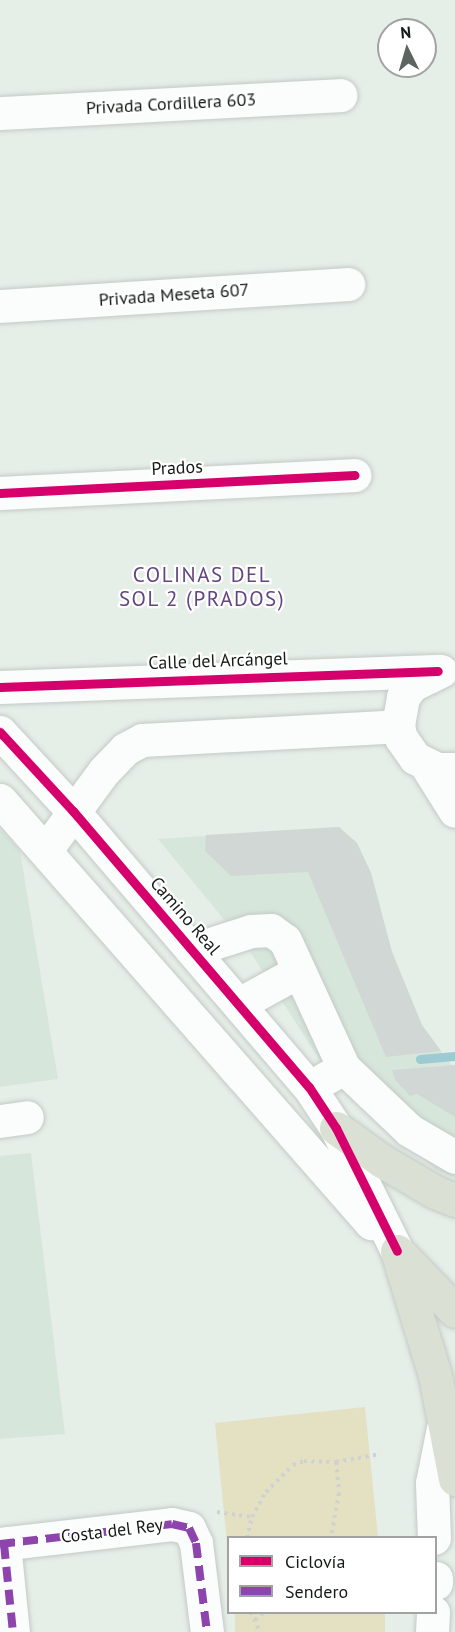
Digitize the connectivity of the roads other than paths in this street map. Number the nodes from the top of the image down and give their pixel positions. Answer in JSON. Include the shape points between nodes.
{"nodes":[{"id":1,"x":342,"y":95,"type":"dead end"},
{"id":2,"x":0,"y":113,"type":"edge"},
{"id":3,"x":348,"y":284,"type":"dead end"},
{"id":4,"x":0,"y":306,"type":"edge"},
{"id":5,"x":355,"y":475,"type":"dead end"},
{"id":6,"x":0,"y":493,"type":"edge"},
{"id":7,"x":446,"y":671,"type":"edge"},
{"id":8,"x":0,"y":687,"type":"edge"},
{"id":9,"x":398,"y":726,"type":"junction"},
{"id":10,"x":0,"y":732,"type":"edge"},
{"id":11,"x":440,"y":767,"type":"edge"},
{"id":12,"x":0,"y":800,"type":"edge"},
{"id":13,"x":73,"y":811,"type":"junction"},
{"id":14,"x":455,"y":811,"type":"edge"},
{"id":15,"x":45,"y":851,"type":"junction"},
{"id":16,"x":192,"y":950,"type":"junction"},
{"id":17,"x":299,"y":971,"type":"junction"},
{"id":18,"x":238,"y":1004,"type":"junction"},
{"id":19,"x":344,"y":1068,"type":"junction"},
{"id":20,"x":301,"y":1077,"type":"junction"},
{"id":21,"x":262,"y":1096,"type":"junction"},
{"id":22,"x":336,"y":1128,"type":"junction"},
{"id":23,"x":455,"y":1157,"type":"edge"},
{"id":24,"x":455,"y":1200,"type":"edge"},
{"id":25,"x":397,"y":1251,"type":"junction"},
{"id":26,"x":455,"y":1311,"type":"edge"},
{"id":27,"x":443,"y":1428,"type":"junction"},
{"id":28,"x":455,"y":1479,"type":"edge"},
{"id":29,"x":434,"y":1536,"type":"edge"},
{"id":30,"x":2,"y":1544,"type":"edge"},
{"id":31,"x":433,"y":1614,"type":"edge"},
{"id":32,"x":14,"y":1632,"type":"edge"},
{"id":33,"x":207,"y":1632,"type":"edge"},
{"id":34,"x":432,"y":1632,"type":"edge"}],
"edges":[{"from":1,"to":2,"type":"street","name":"Privada Cordillera 603"},
{"from":3,"to":4,"type":"street","name":"Privada Meseta 607"},
{"from":5,"to":6,"type":"street","name":"Prados"},
{"from":7,"to":8,"type":"street","name":"Calle del Arcángel"},
{"from":7,"to":9,"type":"street","via":[[424,676],[408,691],[398,711]]},
{"from":9,"to":11,"type":"street","via":[[407,749]]},
{"from":9,"to":13,"type":"street","via":[[142,740],[125,749]]},
{"from":10,"to":13,"type":"street","name":"Camino Real"},
{"from":11,"to":14,"type":"street"},
{"from":12,"to":15,"type":"street"},
{"from":13,"to":15,"type":"street"},
{"from":13,"to":16,"type":"street","name":"Camino Real"},
{"from":15,"to":21,"type":"street"},
{"from":16,"to":17,"type":"street","via":[[250,931],[271,930],[285,940]]},
{"from":16,"to":18,"type":"street","name":"Camino Real"},
{"from":17,"to":18,"type":"street"},
{"from":17,"to":19,"type":"street"},
{"from":18,"to":20,"type":"street","name":"Camino Real"},
{"from":19,"to":20,"type":"street"},
{"from":19,"to":23,"type":"street","via":[[409,1130]]},
{"from":20,"to":21,"type":"street"},
{"from":20,"to":22,"type":"street","name":"Camino Real"},
{"from":21,"to":25,"type":"street","via":[[300,1146]]},
{"from":22,"to":24,"type":"highway","via":[[382,1161]]},
{"from":22,"to":25,"type":"street","name":"Camino Real"},
{"from":25,"to":26,"type":"highway"},
{"from":25,"to":27,"type":"highway","via":[[435,1375]]},
{"from":27,"to":28,"type":"highway"},
{"from":27,"to":29,"type":"street","via":[[432,1483]]},
{"from":30,"to":32,"type":"street"},
{"from":30,"to":33,"type":"street","name":"Costa del Rey","via":[[172,1524],[189,1528],[196,1543]]},
{"from":31,"to":34,"type":"street"}]}
